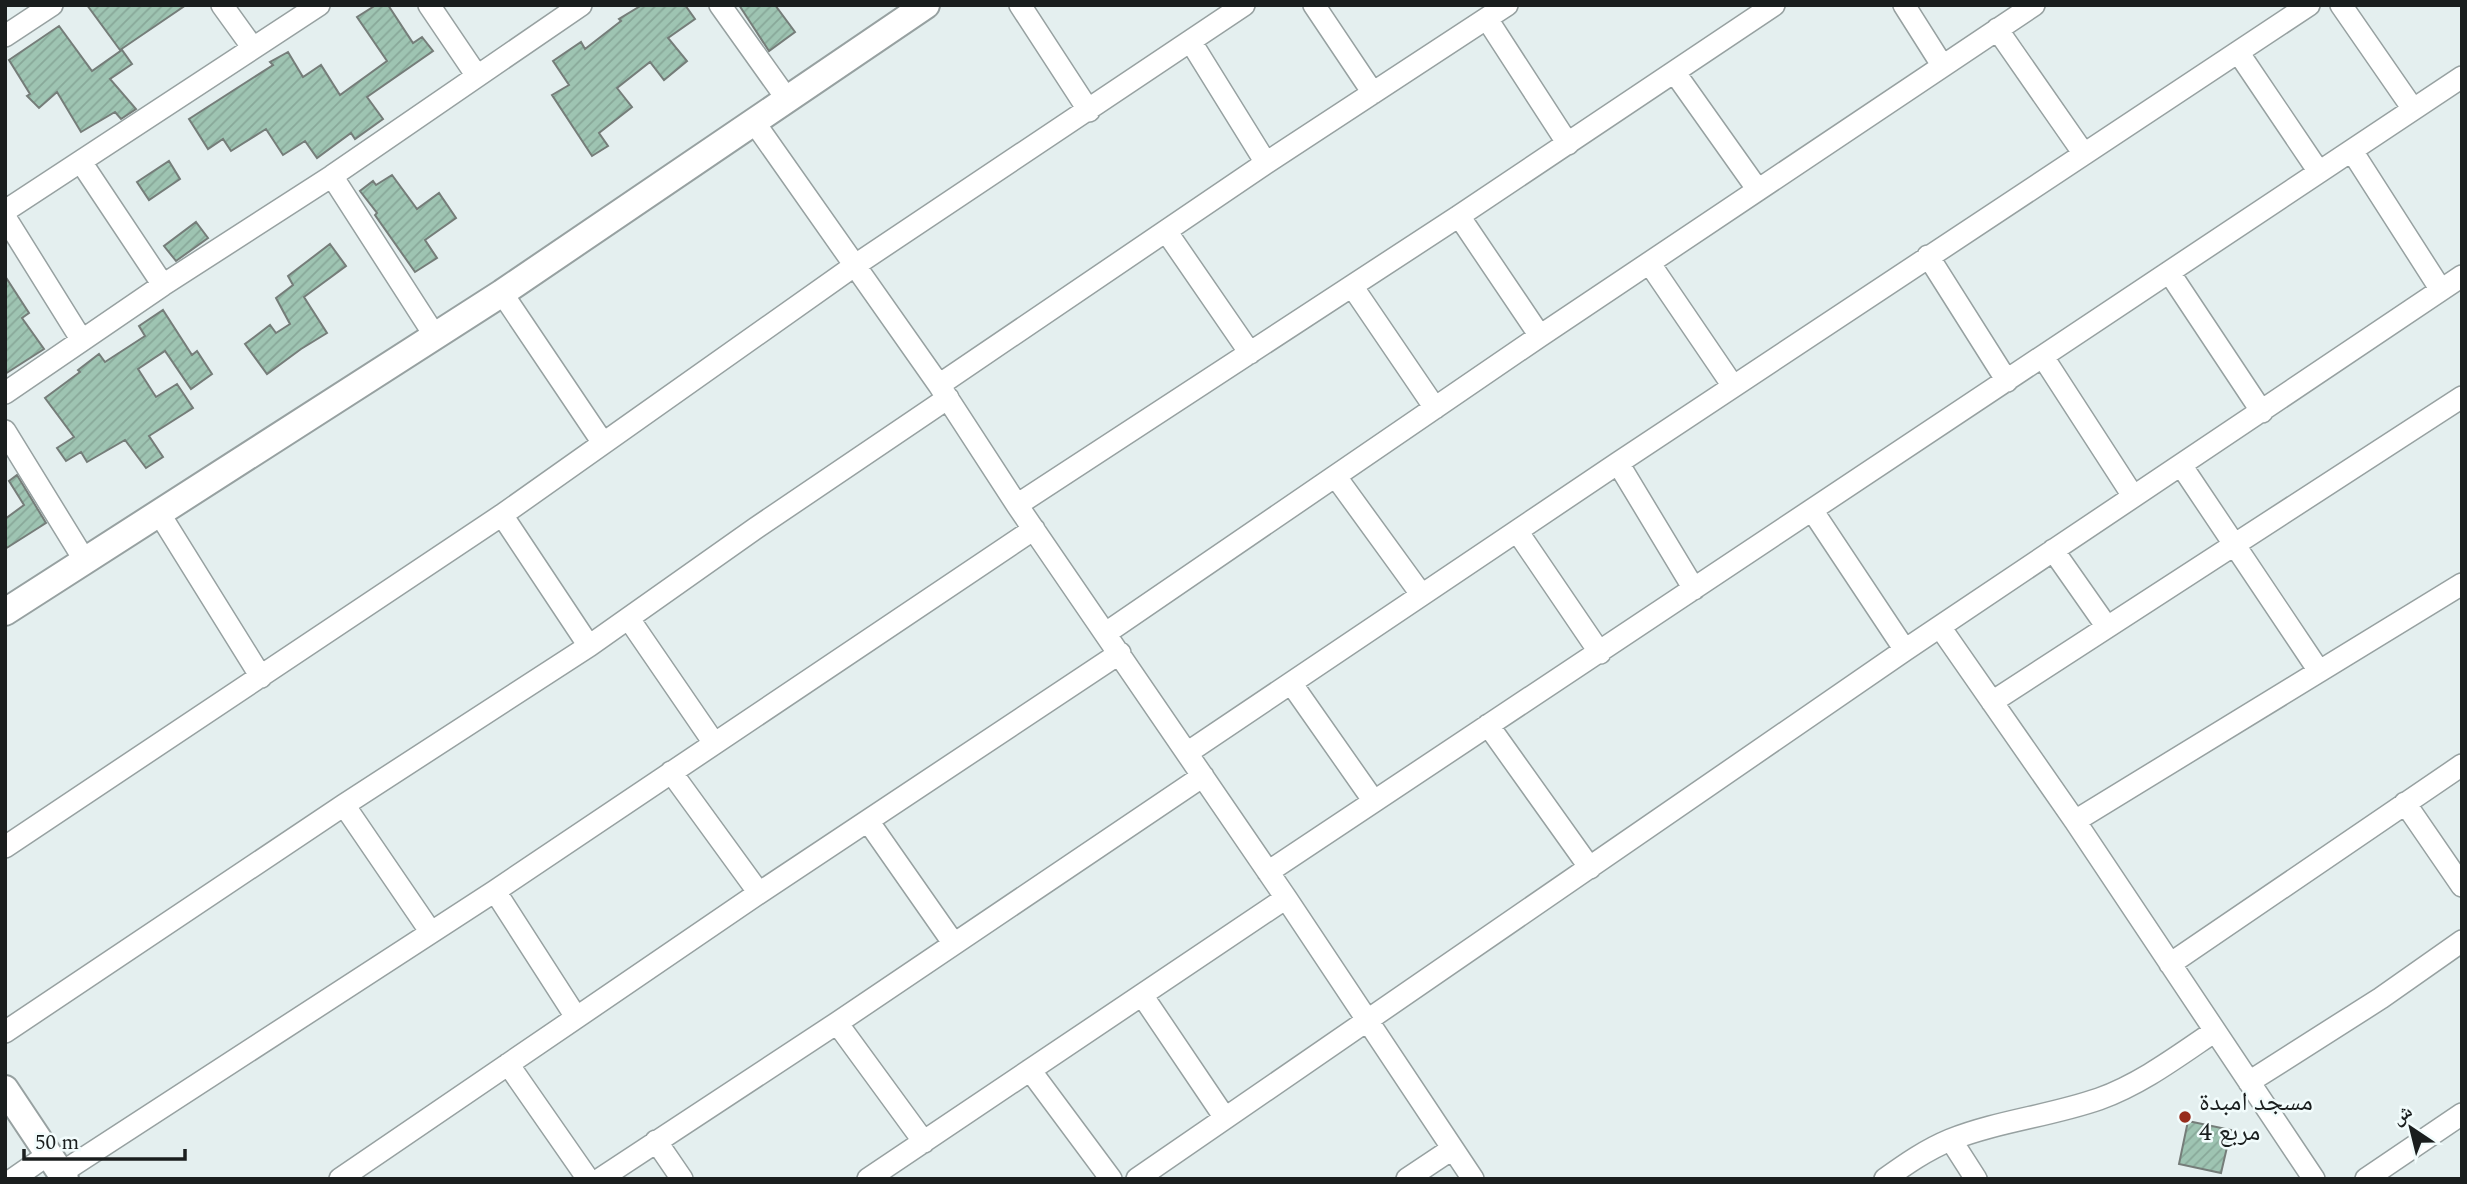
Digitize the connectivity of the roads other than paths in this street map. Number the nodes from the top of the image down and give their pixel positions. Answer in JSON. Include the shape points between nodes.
{"nodes":[{"id":1,"x":51,"y":5,"type":"edge"},
{"id":2,"x":222,"y":5,"type":"edge"},
{"id":3,"x":319,"y":5,"type":"edge"},
{"id":4,"x":429,"y":5,"type":"edge"},
{"id":5,"x":720,"y":5,"type":"edge"},
{"id":6,"x":926,"y":5,"type":"edge"},
{"id":7,"x":1020,"y":5,"type":"edge"},
{"id":8,"x":1244,"y":5,"type":"edge"},
{"id":9,"x":1314,"y":5,"type":"edge"},
{"id":10,"x":1507,"y":5,"type":"edge"},
{"id":11,"x":1774,"y":5,"type":"edge"},
{"id":12,"x":1904,"y":5,"type":"edge"},
{"id":13,"x":2034,"y":5,"type":"edge"},
{"id":14,"x":2309,"y":5,"type":"edge"},
{"id":15,"x":2341,"y":5,"type":"edge"},
{"id":16,"x":570,"y":8,"type":"edge"},
{"id":17,"x":1487,"y":19,"type":"junction"},
{"id":18,"x":9,"y":26,"type":"edge"},
{"id":19,"x":1997,"y":29,"type":"junction"},
{"id":20,"x":1191,"y":42,"type":"junction"},
{"id":21,"x":253,"y":48,"type":"junction"},
{"id":22,"x":2238,"y":52,"type":"junction"},
{"id":23,"x":1942,"y":65,"type":"junction"},
{"id":24,"x":1675,"y":73,"type":"junction"},
{"id":25,"x":477,"y":76,"type":"junction"},
{"id":26,"x":2462,"y":77,"type":"edge"},
{"id":27,"x":1373,"y":93,"type":"junction"},
{"id":28,"x":787,"y":99,"type":"junction"},
{"id":29,"x":2413,"y":109,"type":"junction"},
{"id":30,"x":1089,"y":111,"type":"junction"},
{"id":31,"x":754,"y":122,"type":"junction"},
{"id":32,"x":1568,"y":144,"type":"junction"},
{"id":33,"x":2352,"y":151,"type":"junction"},
{"id":34,"x":2084,"y":154,"type":"junction"},
{"id":35,"x":81,"y":162,"type":"junction"},
{"id":36,"x":1266,"y":163,"type":"junction"},
{"id":37,"x":2319,"y":172,"type":"junction"},
{"id":38,"x":332,"y":176,"type":"junction"},
{"id":39,"x":1758,"y":190,"type":"junction"},
{"id":40,"x":5,"y":211,"type":"edge"},
{"id":41,"x":1459,"y":216,"type":"junction"},
{"id":42,"x":5,"y":217,"type":"edge"},
{"id":43,"x":1166,"y":231,"type":"junction"},
{"id":44,"x":1928,"y":257,"type":"junction"},
{"id":45,"x":1650,"y":264,"type":"junction"},
{"id":46,"x":854,"y":266,"type":"junction"},
{"id":47,"x":2169,"y":272,"type":"junction"},
{"id":48,"x":2462,"y":276,"type":"edge"},
{"id":49,"x":163,"y":285,"type":"junction"},
{"id":50,"x":1352,"y":286,"type":"junction"},
{"id":51,"x":2441,"y":290,"type":"junction"},
{"id":52,"x":502,"y":293,"type":"junction"},
{"id":53,"x":1540,"y":335,"type":"junction"},
{"id":54,"x":435,"y":336,"type":"junction"},
{"id":55,"x":81,"y":339,"type":"junction"},
{"id":56,"x":1250,"y":353,"type":"junction"},
{"id":57,"x":2043,"y":357,"type":"junction"},
{"id":58,"x":2007,"y":381,"type":"junction"},
{"id":59,"x":1733,"y":386,"type":"junction"},
{"id":60,"x":943,"y":392,"type":"junction"},
{"id":61,"x":5,"y":393,"type":"edge"},
{"id":62,"x":2462,"y":397,"type":"edge"},
{"id":63,"x":1435,"y":408,"type":"junction"},
{"id":64,"x":2262,"y":412,"type":"junction"},
{"id":65,"x":5,"y":431,"type":"edge"},
{"id":66,"x":603,"y":443,"type":"junction"},
{"id":67,"x":1618,"y":463,"type":"junction"},
{"id":68,"x":2181,"y":465,"type":"junction"},
{"id":69,"x":1336,"y":477,"type":"junction"},
{"id":70,"x":2133,"y":496,"type":"junction"},
{"id":71,"x":1017,"y":505,"type":"junction"},
{"id":72,"x":1812,"y":510,"type":"junction"},
{"id":73,"x":159,"y":513,"type":"junction"},
{"id":74,"x":502,"y":515,"type":"junction"},
{"id":75,"x":1034,"y":529,"type":"junction"},
{"id":76,"x":1517,"y":530,"type":"junction"},
{"id":77,"x":2235,"y":543,"type":"junction"},
{"id":78,"x":2053,"y":550,"type":"junction"},
{"id":79,"x":85,"y":561,"type":"junction"},
{"id":80,"x":2462,"y":584,"type":"edge"},
{"id":81,"x":1694,"y":589,"type":"junction"},
{"id":82,"x":1421,"y":594,"type":"junction"},
{"id":83,"x":5,"y":612,"type":"edge"},
{"id":84,"x":629,"y":619,"type":"junction"},
{"id":85,"x":1940,"y":627,"type":"junction"},
{"id":86,"x":2107,"y":627,"type":"junction"},
{"id":87,"x":1106,"y":633,"type":"junction"},
{"id":88,"x":589,"y":646,"type":"junction"},
{"id":89,"x":1905,"y":650,"type":"junction"},
{"id":90,"x":1120,"y":653,"type":"junction"},
{"id":91,"x":1600,"y":653,"type":"junction"},
{"id":92,"x":2319,"y":671,"type":"junction"},
{"id":93,"x":261,"y":677,"type":"junction"},
{"id":94,"x":1291,"y":683,"type":"junction"},
{"id":95,"x":1992,"y":702,"type":"junction"},
{"id":96,"x":1488,"y":725,"type":"junction"},
{"id":97,"x":714,"y":743,"type":"junction"},
{"id":98,"x":1187,"y":753,"type":"junction"},
{"id":99,"x":2462,"y":765,"type":"edge"},
{"id":100,"x":671,"y":772,"type":"junction"},
{"id":101,"x":1203,"y":776,"type":"junction"},
{"id":102,"x":1373,"y":800,"type":"junction"},
{"id":103,"x":2405,"y":803,"type":"junction"},
{"id":104,"x":344,"y":805,"type":"junction"},
{"id":105,"x":868,"y":821,"type":"junction"},
{"id":106,"x":2075,"y":821,"type":"junction"},
{"id":107,"x":5,"y":847,"type":"edge"},
{"id":108,"x":1590,"y":868,"type":"junction"},
{"id":109,"x":1268,"y":872,"type":"junction"},
{"id":110,"x":2462,"y":886,"type":"edge"},
{"id":111,"x":495,"y":891,"type":"junction"},
{"id":112,"x":759,"y":893,"type":"junction"},
{"id":113,"x":1286,"y":898,"type":"junction"},
{"id":114,"x":430,"y":931,"type":"junction"},
{"id":115,"x":2462,"y":941,"type":"edge"},
{"id":116,"x":954,"y":944,"type":"junction"},
{"id":117,"x":2170,"y":964,"type":"junction"},
{"id":118,"x":1142,"y":995,"type":"junction"},
{"id":119,"x":576,"y":1017,"type":"junction"},
{"id":120,"x":1369,"y":1021,"type":"junction"},
{"id":121,"x":838,"y":1023,"type":"junction"},
{"id":122,"x":2215,"y":1031,"type":"junction"},
{"id":123,"x":5,"y":1032,"type":"edge"},
{"id":124,"x":508,"y":1064,"type":"junction"},
{"id":125,"x":1030,"y":1070,"type":"junction"},
{"id":126,"x":2249,"y":1082,"type":"junction"},
{"id":127,"x":5,"y":1089,"type":"edge"},
{"id":128,"x":2462,"y":1114,"type":"edge"},
{"id":129,"x":1224,"y":1118,"type":"junction"},
{"id":130,"x":1951,"y":1140,"type":"junction"},
{"id":131,"x":656,"y":1141,"type":"junction"},
{"id":132,"x":923,"y":1142,"type":"junction"},
{"id":133,"x":1452,"y":1149,"type":"junction"},
{"id":134,"x":58,"y":1169,"type":"edge"},
{"id":135,"x":13,"y":1179,"type":"edge"},
{"id":136,"x":340,"y":1179,"type":"edge"},
{"id":137,"x":588,"y":1179,"type":"edge"},
{"id":138,"x":600,"y":1179,"type":"edge"},
{"id":139,"x":682,"y":1179,"type":"edge"},
{"id":140,"x":868,"y":1179,"type":"edge"},
{"id":141,"x":1111,"y":1179,"type":"edge"},
{"id":142,"x":1137,"y":1179,"type":"edge"},
{"id":143,"x":1407,"y":1179,"type":"edge"},
{"id":144,"x":1473,"y":1179,"type":"edge"},
{"id":145,"x":1885,"y":1179,"type":"edge"},
{"id":146,"x":1976,"y":1179,"type":"edge"},
{"id":147,"x":2314,"y":1179,"type":"edge"},
{"id":148,"x":2366,"y":1179,"type":"edge"}],
"edges":[{"from":1,"to":18,"type":"street"},
{"from":2,"to":21,"type":"street"},
{"from":3,"to":21,"type":"street"},
{"from":4,"to":25,"type":"street"},
{"from":5,"to":28,"type":"street"},
{"from":6,"to":28,"type":"street"},
{"from":7,"to":30,"type":"street"},
{"from":8,"to":20,"type":"street"},
{"from":9,"to":27,"type":"street"},
{"from":10,"to":17,"type":"street"},
{"from":11,"to":24,"type":"street"},
{"from":12,"to":23,"type":"street"},
{"from":13,"to":19,"type":"street"},
{"from":14,"to":22,"type":"street"},
{"from":15,"to":29,"type":"street"},
{"from":16,"to":25,"type":"street"},
{"from":17,"to":27,"type":"street"},
{"from":17,"to":32,"type":"street"},
{"from":19,"to":23,"type":"street"},
{"from":19,"to":34,"type":"street"},
{"from":20,"to":30,"type":"street"},
{"from":20,"to":36,"type":"street"},
{"from":21,"to":35,"type":"street"},
{"from":22,"to":34,"type":"street"},
{"from":22,"to":37,"type":"street"},
{"from":23,"to":39,"type":"street"},
{"from":24,"to":32,"type":"street"},
{"from":24,"to":39,"type":"street"},
{"from":25,"to":38,"type":"street"},
{"from":26,"to":29,"type":"street"},
{"from":27,"to":36,"type":"street"},
{"from":28,"to":31,"type":"street"},
{"from":29,"to":33,"type":"street"},
{"from":30,"to":46,"type":"street"},
{"from":31,"to":46,"type":"street"},
{"from":31,"to":52,"type":"street"},
{"from":32,"to":41,"type":"street"},
{"from":33,"to":37,"type":"street"},
{"from":33,"to":51,"type":"street"},
{"from":34,"to":44,"type":"street"},
{"from":35,"to":40,"type":"street"},
{"from":35,"to":49,"type":"street"},
{"from":36,"to":43,"type":"street"},
{"from":37,"to":47,"type":"street"},
{"from":38,"to":49,"type":"street"},
{"from":38,"to":54,"type":"street"},
{"from":39,"to":45,"type":"street"},
{"from":41,"to":50,"type":"street"},
{"from":41,"to":53,"type":"street"},
{"from":42,"to":55,"type":"street"},
{"from":43,"to":56,"type":"street"},
{"from":43,"to":60,"type":"street"},
{"from":44,"to":58,"type":"street"},
{"from":44,"to":59,"type":"street"},
{"from":45,"to":53,"type":"street"},
{"from":45,"to":59,"type":"street"},
{"from":46,"to":60,"type":"street"},
{"from":46,"to":66,"type":"street"},
{"from":47,"to":57,"type":"street"},
{"from":47,"to":64,"type":"street"},
{"from":48,"to":51,"type":"street"},
{"from":49,"to":55,"type":"street"},
{"from":50,"to":56,"type":"street"},
{"from":50,"to":63,"type":"street"},
{"from":51,"to":64,"type":"street"},
{"from":52,"to":54,"type":"street"},
{"from":52,"to":66,"type":"street"},
{"from":53,"to":63,"type":"street"},
{"from":54,"to":73,"type":"street"},
{"from":55,"to":61,"type":"street"},
{"from":56,"to":71,"type":"street"},
{"from":57,"to":58,"type":"street"},
{"from":57,"to":70,"type":"street"},
{"from":58,"to":72,"type":"street"},
{"from":59,"to":67,"type":"street"},
{"from":60,"to":71,"type":"street"},
{"from":60,"to":84,"type":"street"},
{"from":62,"to":77,"type":"street"},
{"from":63,"to":69,"type":"street"},
{"from":64,"to":68,"type":"street"},
{"from":65,"to":79,"type":"street"},
{"from":66,"to":74,"type":"street"},
{"from":67,"to":76,"type":"street"},
{"from":67,"to":81,"type":"street"},
{"from":68,"to":70,"type":"street"},
{"from":68,"to":77,"type":"street"},
{"from":69,"to":82,"type":"street"},
{"from":69,"to":87,"type":"street"},
{"from":70,"to":78,"type":"street"},
{"from":71,"to":75,"type":"street"},
{"from":72,"to":81,"type":"street"},
{"from":72,"to":89,"type":"street"},
{"from":73,"to":79,"type":"street"},
{"from":73,"to":93,"type":"street"},
{"from":74,"to":88,"type":"street"},
{"from":74,"to":93,"type":"street"},
{"from":75,"to":87,"type":"street"},
{"from":75,"to":97,"type":"street"},
{"from":76,"to":82,"type":"street"},
{"from":76,"to":91,"type":"street"},
{"from":77,"to":86,"type":"street"},
{"from":77,"to":92,"type":"street"},
{"from":78,"to":85,"type":"street"},
{"from":78,"to":86,"type":"street"},
{"from":79,"to":83,"type":"street"},
{"from":80,"to":92,"type":"street"},
{"from":81,"to":91,"type":"street"},
{"from":82,"to":94,"type":"street"},
{"from":84,"to":88,"type":"street"},
{"from":84,"to":97,"type":"street"},
{"from":85,"to":89,"type":"street"},
{"from":85,"to":95,"type":"street"},
{"from":86,"to":95,"type":"street"},
{"from":87,"to":90,"type":"street"},
{"from":88,"to":104,"type":"street"},
{"from":89,"to":108,"type":"street"},
{"from":90,"to":98,"type":"street"},
{"from":90,"to":105,"type":"street"},
{"from":91,"to":96,"type":"street"},
{"from":92,"to":106,"type":"street"},
{"from":93,"to":107,"type":"street"},
{"from":94,"to":98,"type":"street"},
{"from":94,"to":102,"type":"street"},
{"from":95,"to":106,"type":"street"},
{"from":96,"to":102,"type":"street"},
{"from":96,"to":108,"type":"street"},
{"from":97,"to":100,"type":"street"},
{"from":98,"to":101,"type":"street"},
{"from":99,"to":103,"type":"street"},
{"from":100,"to":111,"type":"street"},
{"from":100,"to":112,"type":"street"},
{"from":101,"to":109,"type":"street"},
{"from":101,"to":116,"type":"street"},
{"from":102,"to":109,"type":"street"},
{"from":103,"to":110,"type":"street"},
{"from":103,"to":117,"type":"street"},
{"from":104,"to":114,"type":"street"},
{"from":104,"to":123,"type":"street"},
{"from":105,"to":112,"type":"street"},
{"from":105,"to":116,"type":"street"},
{"from":106,"to":117,"type":"street"},
{"from":108,"to":120,"type":"street"},
{"from":109,"to":113,"type":"street"},
{"from":111,"to":114,"type":"street"},
{"from":111,"to":119,"type":"street"},
{"from":112,"to":119,"type":"street"},
{"from":113,"to":118,"type":"street"},
{"from":113,"to":120,"type":"street"},
{"from":114,"to":134,"type":"street"},
{"from":115,"to":126,"type":"street"},
{"from":116,"to":121,"type":"street"},
{"from":117,"to":122,"type":"street"},
{"from":118,"to":125,"type":"street"},
{"from":118,"to":129,"type":"street"},
{"from":119,"to":124,"type":"street"},
{"from":120,"to":129,"type":"street"},
{"from":120,"to":133,"type":"street"},
{"from":121,"to":131,"type":"street"},
{"from":121,"to":132,"type":"street"},
{"from":122,"to":126,"type":"street"},
{"from":122,"to":130,"type":"street","via":[[2132,1084],[2101,1098]]},
{"from":124,"to":136,"type":"street"},
{"from":124,"to":137,"type":"street"},
{"from":125,"to":132,"type":"street"},
{"from":125,"to":141,"type":"street"},
{"from":126,"to":147,"type":"street"},
{"from":127,"to":134,"type":"street"},
{"from":128,"to":148,"type":"street"},
{"from":129,"to":142,"type":"street"},
{"from":130,"to":145,"type":"street"},
{"from":130,"to":146,"type":"street"},
{"from":131,"to":138,"type":"street"},
{"from":131,"to":139,"type":"street"},
{"from":132,"to":140,"type":"street"},
{"from":133,"to":143,"type":"street"},
{"from":133,"to":144,"type":"street"},
{"from":134,"to":135,"type":"street"}]}
